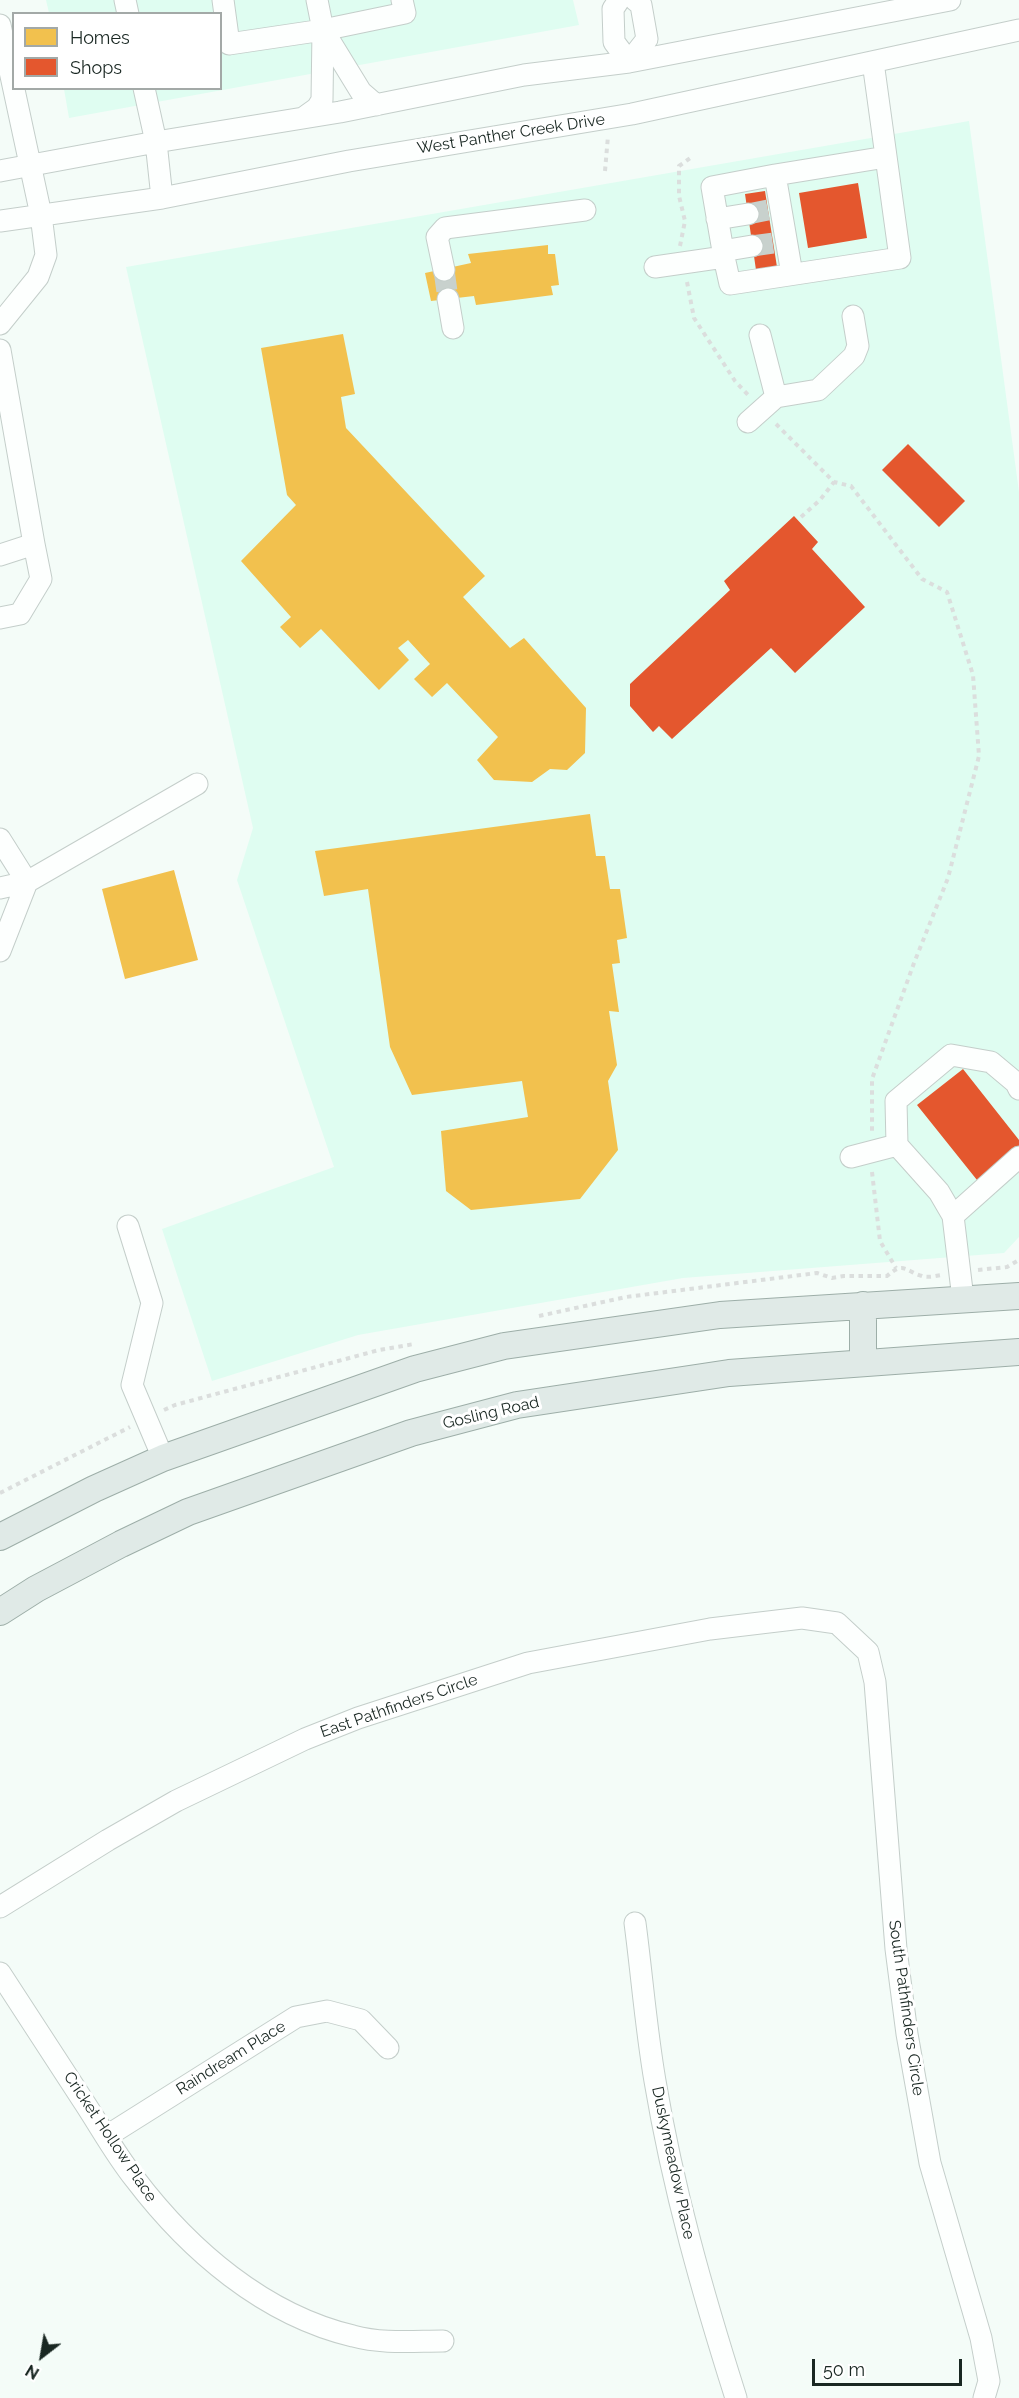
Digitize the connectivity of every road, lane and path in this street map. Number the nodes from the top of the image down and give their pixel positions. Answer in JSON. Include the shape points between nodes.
{"nodes":[{"id":1,"x":223,"y":0,"type":"edge"},
{"id":2,"x":317,"y":0,"type":"edge"},
{"id":3,"x":402,"y":0,"type":"edge"},
{"id":4,"x":619,"y":0,"type":"edge"},
{"id":5,"x":635,"y":0,"type":"edge"},
{"id":6,"x":950,"y":0,"type":"edge"},
{"id":7,"x":0,"y":26,"type":"edge"},
{"id":8,"x":323,"y":30,"type":"junction"},
{"id":9,"x":1019,"y":30,"type":"edge"},
{"id":10,"x":629,"y":62,"type":"junction"},
{"id":11,"x":873,"y":62,"type":"junction"},
{"id":12,"x":12,"y":82,"type":"edge"},
{"id":13,"x":14,"y":90,"type":"edge"},
{"id":14,"x":144,"y":90,"type":"edge"},
{"id":15,"x":376,"y":105,"type":"junction"},
{"id":16,"x":303,"y":118,"type":"junction"},
{"id":17,"x":156,"y":142,"type":"junction"},
{"id":18,"x":693,"y":156,"type":"dead end"},
{"id":19,"x":886,"y":157,"type":"junction"},
{"id":20,"x":30,"y":165,"type":"junction"},
{"id":21,"x":0,"y":171,"type":"edge"},
{"id":22,"x":775,"y":175,"type":"junction"},
{"id":23,"x":162,"y":198,"type":"junction"},
{"id":24,"x":585,"y":210,"type":"dead end"},
{"id":25,"x":766,"y":211,"type":"junction"},
{"id":26,"x":41,"y":215,"type":"junction"},
{"id":27,"x":717,"y":219,"type":"junction"},
{"id":28,"x":0,"y":221,"type":"edge"},
{"id":29,"x":752,"y":246,"type":"tunnel mouth"},
{"id":30,"x":723,"y":254,"type":"junction"},
{"id":31,"x":683,"y":263,"type":"junction"},
{"id":32,"x":656,"y":267,"type":"dead end"},
{"id":33,"x":444,"y":270,"type":"tunnel mouth"},
{"id":34,"x":792,"y":274,"type":"junction"},
{"id":35,"x":448,"y":299,"type":"tunnel mouth"},
{"id":36,"x":853,"y":316,"type":"dead end"},
{"id":37,"x":0,"y":324,"type":"edge"},
{"id":38,"x":453,"y":328,"type":"dead end"},
{"id":39,"x":760,"y":335,"type":"dead end"},
{"id":40,"x":0,"y":350,"type":"edge"},
{"id":41,"x":762,"y":410,"type":"junction"},
{"id":42,"x":834,"y":482,"type":"junction"},
{"id":43,"x":801,"y":517,"type":"dead end"},
{"id":44,"x":34,"y":544,"type":"junction"},
{"id":45,"x":0,"y":555,"type":"edge"},
{"id":46,"x":0,"y":618,"type":"edge"},
{"id":47,"x":197,"y":784,"type":"dead end"},
{"id":48,"x":0,"y":839,"type":"edge"},
{"id":49,"x":27,"y":882,"type":"junction"},
{"id":50,"x":0,"y":888,"type":"edge"},
{"id":51,"x":0,"y":951,"type":"edge"},
{"id":52,"x":1019,"y":1089,"type":"edge"},
{"id":53,"x":897,"y":1145,"type":"junction"},
{"id":54,"x":872,"y":1150,"type":"junction"},
{"id":55,"x":852,"y":1157,"type":"dead end"},
{"id":56,"x":1019,"y":1157,"type":"edge"},
{"id":57,"x":953,"y":1216,"type":"junction"},
{"id":58,"x":128,"y":1226,"type":"dead end"},
{"id":59,"x":896,"y":1268,"type":"dead end"},
{"id":60,"x":1019,"y":1296,"type":"edge"},
{"id":61,"x":963,"y":1299,"type":"junction"},
{"id":62,"x":863,"y":1305,"type":"junction"},
{"id":63,"x":1019,"y":1353,"type":"edge"},
{"id":64,"x":863,"y":1363,"type":"junction"},
{"id":65,"x":163,"y":1458,"type":"junction"},
{"id":66,"x":1,"y":1533,"type":"edge"},
{"id":67,"x":0,"y":1612,"type":"edge"},
{"id":68,"x":837,"y":1623,"type":"joint"},
{"id":69,"x":0,"y":1907,"type":"edge"},
{"id":70,"x":635,"y":1923,"type":"dead end"},
{"id":71,"x":0,"y":1973,"type":"edge"},
{"id":72,"x":388,"y":2048,"type":"dead end"},
{"id":73,"x":107,"y":2136,"type":"junction"},
{"id":74,"x":443,"y":2341,"type":"dead end"},
{"id":75,"x":736,"y":2398,"type":"edge"},
{"id":76,"x":984,"y":2398,"type":"edge"}],
"edges":[{"from":1,"to":8,"type":"street","via":[[229,44]]},
{"from":2,"to":8,"type":"street"},
{"from":3,"to":8,"type":"street","via":[[405,13]]},
{"from":4,"to":10,"type":"street","via":[[613,9],[614,42]]},
{"from":5,"to":10,"type":"street","via":[[641,5],[647,39]]},
{"from":6,"to":10,"type":"street"},
{"from":7,"to":12,"type":"street"},
{"from":8,"to":15,"type":"street","via":[[361,92]]},
{"from":8,"to":16,"type":"street","via":[[321,100]]},
{"from":9,"to":11,"type":"street","name":"West Panther Creek Drive"},
{"from":10,"to":15,"type":"street","via":[[524,75]]},
{"from":11,"to":19,"type":"street"},
{"from":11,"to":23,"type":"street","name":"West Panther Creek Drive","via":[[632,114],[349,161]]},
{"from":13,"to":20,"type":"street"},
{"from":14,"to":17,"type":"street"},
{"from":15,"to":16,"type":"street"},
{"from":16,"to":17,"type":"street"},
{"from":17,"to":20,"type":"street"},
{"from":17,"to":23,"type":"street"},
{"from":18,"to":31,"type":"path","via":[[679,166],[679,196],[686,221],[680,244]]},
{"from":19,"to":22,"type":"street"},
{"from":19,"to":34,"type":"street","via":[[900,258]]},
{"from":20,"to":21,"type":"street"},
{"from":20,"to":26,"type":"street"},
{"from":22,"to":25,"type":"street"},
{"from":22,"to":27,"type":"street","via":[[712,187]]},
{"from":23,"to":26,"type":"street","name":"West Panther Creek Drive"},
{"from":24,"to":33,"type":"street","via":[[445,228],[437,237]]},
{"from":25,"to":27,"type":"street"},
{"from":25,"to":34,"type":"street"},
{"from":26,"to":28,"type":"street","name":"West Panther Creek Drive"},
{"from":26,"to":37,"type":"street","via":[[46,255],[38,277]]},
{"from":27,"to":30,"type":"street"},
{"from":29,"to":30,"type":"street"},
{"from":30,"to":31,"type":"street"},
{"from":30,"to":34,"type":"street","via":[[730,284]]},
{"from":31,"to":32,"type":"street"},
{"from":31,"to":41,"type":"path","via":[[694,318],[735,381]]},
{"from":35,"to":38,"type":"street"},
{"from":36,"to":41,"type":"street","via":[[858,346],[855,356],[818,390]]},
{"from":39,"to":41,"type":"street"},
{"from":40,"to":44,"type":"street"},
{"from":41,"to":42,"type":"path"},
{"from":42,"to":43,"type":"path"},
{"from":42,"to":54,"type":"path","via":[[851,486],[922,579],[946,592],[973,675],[977,710],[979,756],[948,878],[872,1079]]},
{"from":44,"to":45,"type":"street"},
{"from":44,"to":46,"type":"street","via":[[41,579],[21,614]]},
{"from":47,"to":49,"type":"street"},
{"from":48,"to":49,"type":"street"},
{"from":49,"to":50,"type":"street"},
{"from":49,"to":51,"type":"street"},
{"from":52,"to":53,"type":"street","via":[[991,1062],[951,1056],[896,1101]]},
{"from":53,"to":54,"type":"street"},
{"from":53,"to":57,"type":"street","via":[[939,1192]]},
{"from":54,"to":55,"type":"street"},
{"from":54,"to":59,"type":"path","via":[[880,1241]]},
{"from":56,"to":57,"type":"street"},
{"from":57,"to":61,"type":"street"},
{"from":58,"to":65,"type":"street","via":[[152,1303],[132,1385]]},
{"from":60,"to":61,"type":"main road"},
{"from":61,"to":62,"type":"main road"},
{"from":62,"to":64,"type":"main road"},
{"from":62,"to":65,"type":"main road","via":[[720,1315],[504,1346],[415,1369]]},
{"from":63,"to":64,"type":"main road","name":"Gosling Road"},
{"from":64,"to":67,"type":"main road","name":"Gosling Road","via":[[729,1373],[612,1390],[517,1405],[411,1433],[188,1512],[36,1589]]},
{"from":65,"to":66,"type":"main road"},
{"from":68,"to":69,"type":"street","name":"East Pathfinders Circle","via":[[802,1618],[775,1620],[608,1647],[528,1663],[369,1714],[305,1739],[176,1801]]},
{"from":68,"to":76,"type":"street","name":"South Pathfinders Circle","via":[[868,1652],[875,1682],[896,1949],[907,2034],[930,2163],[981,2338],[989,2381]]},
{"from":70,"to":75,"type":"street","name":"Duskymeadow Place","via":[[655,2081],[683,2219]]},
{"from":71,"to":73,"type":"street","name":"Cricket Hollow Place"},
{"from":72,"to":73,"type":"street","name":"Raindream Place","via":[[361,2020],[327,2011],[296,2017]]},
{"from":73,"to":74,"type":"street","name":"Cricket Hollow Place","via":[[133,2177],[191,2243],[280,2307],[326,2329],[355,2337]]}]}
